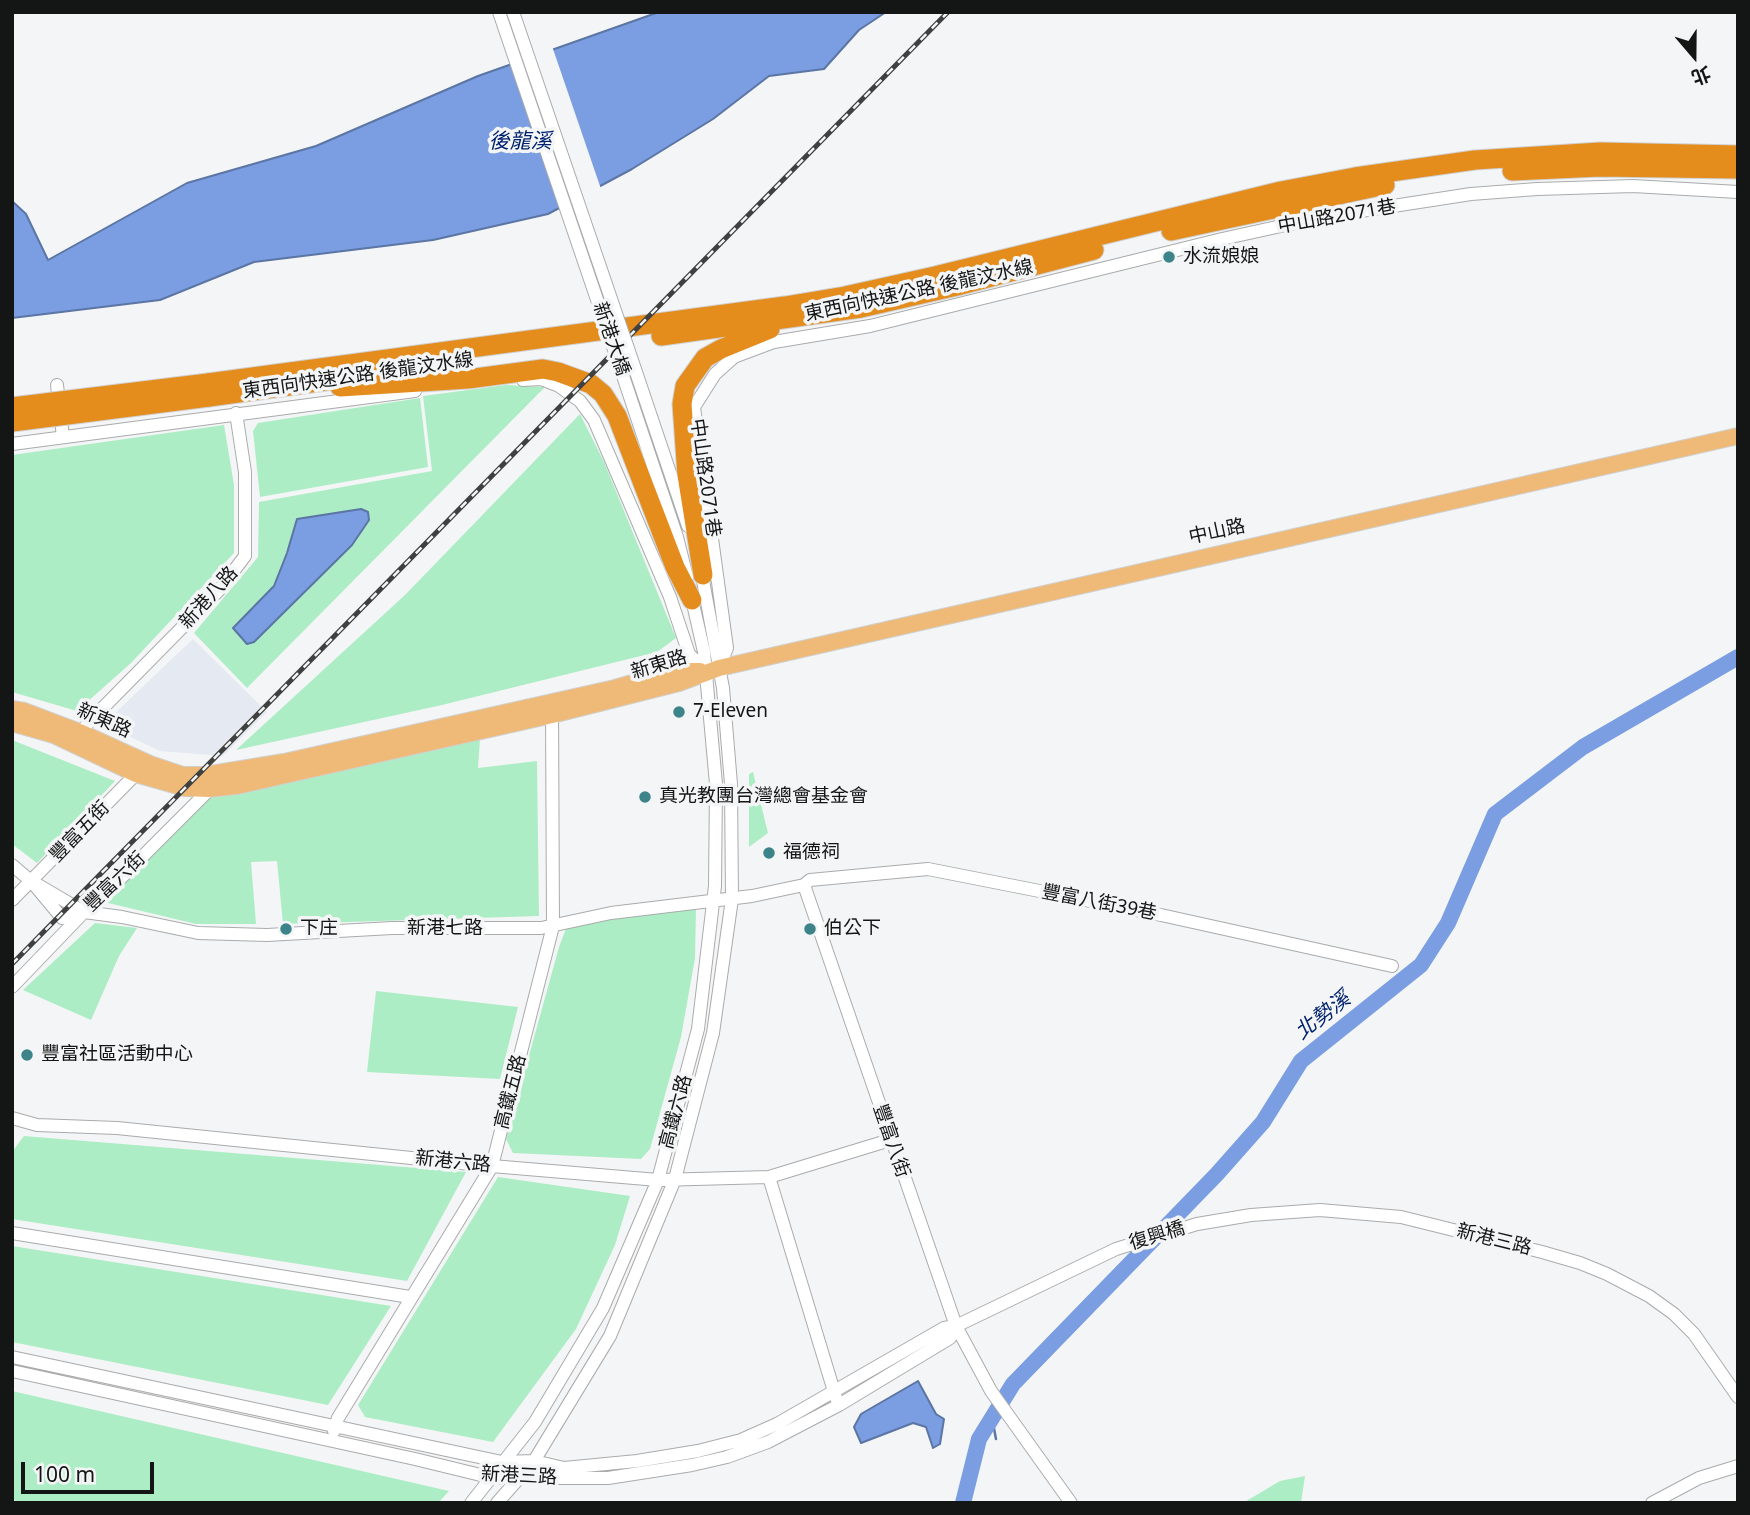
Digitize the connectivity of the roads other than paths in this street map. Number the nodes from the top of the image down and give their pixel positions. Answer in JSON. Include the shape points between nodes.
{"nodes":[{"id":1,"x":499,"y":12,"type":"edge"},
{"id":2,"x":513,"y":12,"type":"edge"},
{"id":3,"x":1738,"y":155,"type":"edge"},
{"id":4,"x":1738,"y":169,"type":"edge"},
{"id":5,"x":1738,"y":192,"type":"edge"},
{"id":6,"x":797,"y":318,"type":"junction"},
{"id":7,"x":629,"y":371,"type":"junction"},
{"id":8,"x":57,"y":385,"type":"dead end"},
{"id":9,"x":209,"y":390,"type":"junction"},
{"id":10,"x":241,"y":393,"type":"junction"},
{"id":11,"x":12,"y":407,"type":"edge"},
{"id":12,"x":236,"y":413,"type":"junction"},
{"id":13,"x":12,"y":422,"type":"edge"},
{"id":14,"x":1738,"y":436,"type":"edge"},
{"id":15,"x":62,"y":437,"type":"junction"},
{"id":16,"x":12,"y":444,"type":"edge"},
{"id":17,"x":634,"y":466,"type":"dead end"},
{"id":18,"x":615,"y":469,"type":"junction"},
{"id":19,"x":703,"y":575,"type":"junction"},
{"id":20,"x":692,"y":600,"type":"junction"},
{"id":21,"x":713,"y":670,"type":"junction"},
{"id":22,"x":552,"y":708,"type":"junction"},
{"id":23,"x":12,"y":709,"type":"edge"},
{"id":24,"x":12,"y":723,"type":"edge"},
{"id":25,"x":80,"y":739,"type":"junction"},
{"id":26,"x":137,"y":767,"type":"junction"},
{"id":27,"x":209,"y":781,"type":"junction"},
{"id":28,"x":12,"y":864,"type":"edge"},
{"id":29,"x":32,"y":882,"type":"junction"},
{"id":30,"x":804,"y":885,"type":"junction"},
{"id":31,"x":732,"y":899,"type":"junction"},
{"id":32,"x":12,"y":900,"type":"edge"},
{"id":33,"x":713,"y":901,"type":"junction"},
{"id":34,"x":84,"y":912,"type":"junction"},
{"id":35,"x":553,"y":926,"type":"junction"},
{"id":36,"x":1392,"y":966,"type":"dead end"},
{"id":37,"x":12,"y":987,"type":"edge"},
{"id":38,"x":15,"y":1124,"type":"edge"},
{"id":39,"x":890,"y":1140,"type":"junction"},
{"id":40,"x":492,"y":1166,"type":"junction"},
{"id":41,"x":769,"y":1177,"type":"junction"},
{"id":42,"x":675,"y":1179,"type":"junction"},
{"id":43,"x":658,"y":1180,"type":"junction"},
{"id":44,"x":1197,"y":1224,"type":"joint"},
{"id":45,"x":12,"y":1233,"type":"edge"},
{"id":46,"x":1116,"y":1249,"type":"joint"},
{"id":47,"x":410,"y":1297,"type":"junction"},
{"id":48,"x":956,"y":1326,"type":"junction"},
{"id":49,"x":12,"y":1357,"type":"edge"},
{"id":50,"x":12,"y":1371,"type":"edge"},
{"id":51,"x":1738,"y":1397,"type":"edge"},
{"id":52,"x":836,"y":1399,"type":"junction"},
{"id":53,"x":336,"y":1426,"type":"junction"},
{"id":54,"x":332,"y":1441,"type":"junction"},
{"id":55,"x":534,"y":1461,"type":"junction"},
{"id":56,"x":502,"y":1462,"type":"junction"},
{"id":57,"x":1738,"y":1466,"type":"edge"},
{"id":58,"x":493,"y":1478,"type":"junction"},
{"id":59,"x":519,"y":1478,"type":"junction"},
{"id":60,"x":471,"y":1503,"type":"edge"},
{"id":61,"x":496,"y":1503,"type":"edge"},
{"id":62,"x":1071,"y":1503,"type":"edge"},
{"id":63,"x":1652,"y":1503,"type":"edge"}],
"edges":[{"from":1,"to":7,"type":"street","name":"新港大橋","bridge":true},
{"from":2,"to":7,"type":"street","name":"新港大橋","bridge":true},
{"from":3,"to":9,"type":"highway","name":"東西向快速公路 後龍汶水線","via":[[1600,152],[1475,160],[1355,177],[845,296]]},
{"from":4,"to":6,"type":"highway","name":"東西向快速公路 後龍汶水線","via":[[1600,167],[1483,172],[1388,184],[933,292]]},
{"from":5,"to":21,"type":"street","name":"中山路2071巷","via":[[1633,186],[1536,189],[1322,217],[870,326],[774,342],[734,357],[715,374],[694,407],[727,648]]},
{"from":6,"to":10,"type":"highway","name":"東西向快速公路 後龍汶水線"},
{"from":6,"to":19,"type":"highway","via":[[705,358],[685,386],[686,462]]},
{"from":7,"to":19,"type":"street","name":"新港大橋"},
{"from":7,"to":20,"type":"street","name":"新港大橋"},
{"from":8,"to":15,"type":"street"},
{"from":9,"to":10,"type":"highway","name":"東西向快速公路 後龍汶水線"},
{"from":9,"to":11,"type":"highway","name":"東西向快速公路 後龍汶水線","bridge":true},
{"from":9,"to":13,"type":"highway","name":"東西向快速公路 後龍汶水線","bridge":true},
{"from":10,"to":20,"type":"highway","via":[[468,379],[543,369],[591,384],[617,416]]},
{"from":12,"to":15,"type":"street"},
{"from":12,"to":18,"type":"street","via":[[541,379],[580,401]]},
{"from":12,"to":25,"type":"street","name":"新港八路","via":[[245,472],[245,556],[220,589],[87,724]]},
{"from":14,"to":21,"type":"main road","name":"中山路"},
{"from":15,"to":16,"type":"street"},
{"from":17,"to":18,"type":"street"},
{"from":18,"to":21,"type":"street","via":[[670,597],[689,654]]},
{"from":19,"to":21,"type":"street","name":"新港大橋"},
{"from":20,"to":21,"type":"street","name":"新港大橋"},
{"from":21,"to":22,"type":"main road","name":"新東路","via":[[679,683]]},
{"from":21,"to":31,"type":"street","name":"高鐵六路","via":[[731,784]]},
{"from":21,"to":33,"type":"street","name":"高鐵六路"},
{"from":22,"to":27,"type":"main road","name":"新東路","via":[[237,786]]},
{"from":22,"to":35,"type":"street","name":"高鐵五路"},
{"from":23,"to":25,"type":"main road","name":"新東路"},
{"from":24,"to":25,"type":"main road","name":"新東路"},
{"from":25,"to":26,"type":"main road","name":"新東路"},
{"from":26,"to":27,"type":"main road","name":"新東路","via":[[185,788]]},
{"from":26,"to":29,"type":"street","name":"豐富五街"},
{"from":27,"to":34,"type":"street","name":"豐富六街"},
{"from":28,"to":29,"type":"street","name":"新港七路"},
{"from":29,"to":32,"type":"street","name":"豐富五街"},
{"from":29,"to":34,"type":"street","name":"新港七路","via":[[62,918]]},
{"from":30,"to":31,"type":"street","name":"新港七路"},
{"from":30,"to":36,"type":"street","name":"豐富八街39巷","via":[[810,880],[928,869]]},
{"from":30,"to":39,"type":"street","name":"豐富八街"},
{"from":31,"to":33,"type":"street","name":"新港七路"},
{"from":31,"to":42,"type":"street","name":"高鐵六路","via":[[713,1033]]},
{"from":33,"to":35,"type":"street","name":"新港七路","via":[[611,912]]},
{"from":33,"to":43,"type":"street","name":"高鐵六路","via":[[698,1029]]},
{"from":34,"to":35,"type":"street","name":"新港七路","via":[[198,933]]},
{"from":34,"to":37,"type":"street","name":"豐富六街"},
{"from":35,"to":40,"type":"street","name":"高鐵五路"},
{"from":38,"to":40,"type":"street","name":"新港六路","via":[[117,1128]]},
{"from":39,"to":41,"type":"street","name":"新港六路"},
{"from":39,"to":48,"type":"street","name":"豐富八街"},
{"from":40,"to":43,"type":"street","name":"新港六路"},
{"from":40,"to":47,"type":"street","name":"高鐵五路"},
{"from":41,"to":42,"type":"street","name":"新港六路"},
{"from":41,"to":52,"type":"street"},
{"from":42,"to":43,"type":"street","name":"新港六路"},
{"from":42,"to":55,"type":"street","name":"高鐵六路","via":[[610,1336]]},
{"from":43,"to":56,"type":"street","name":"高鐵六路","via":[[603,1308],[534,1422]]},
{"from":44,"to":46,"type":"street","name":"復興橋"},
{"from":44,"to":51,"type":"street","name":"新港三路","via":[[1320,1210],[1401,1217],[1580,1263],[1649,1296],[1674,1314],[1694,1334]]},
{"from":45,"to":47,"type":"street"},
{"from":46,"to":48,"type":"street","name":"新港三路"},
{"from":47,"to":53,"type":"street","name":"高鐵五路"},
{"from":48,"to":52,"type":"street","name":"新港三路","via":[[944,1328]]},
{"from":48,"to":62,"type":"street","name":"豐富八街","via":[[991,1391]]},
{"from":49,"to":53,"type":"street","name":"新港三路"},
{"from":50,"to":54,"type":"street","name":"新港三路"},
{"from":52,"to":55,"type":"street","name":"新港三路","via":[[741,1440],[698,1451],[564,1468]]},
{"from":52,"to":59,"type":"street","name":"新港三路","via":[[768,1442],[727,1457],[608,1478]]},
{"from":53,"to":54,"type":"street","name":"高鐵五路"},
{"from":53,"to":56,"type":"street","name":"新港三路"},
{"from":54,"to":58,"type":"street","name":"新港三路"},
{"from":55,"to":56,"type":"street","name":"新港三路"},
{"from":55,"to":59,"type":"street","name":"高鐵六路"},
{"from":56,"to":58,"type":"street","name":"高鐵六路"},
{"from":57,"to":63,"type":"street","via":[[1699,1478]]},
{"from":58,"to":59,"type":"street","name":"新港三路"},
{"from":58,"to":60,"type":"street","name":"高鐵六路"},
{"from":59,"to":61,"type":"street","name":"高鐵六路"}]}
